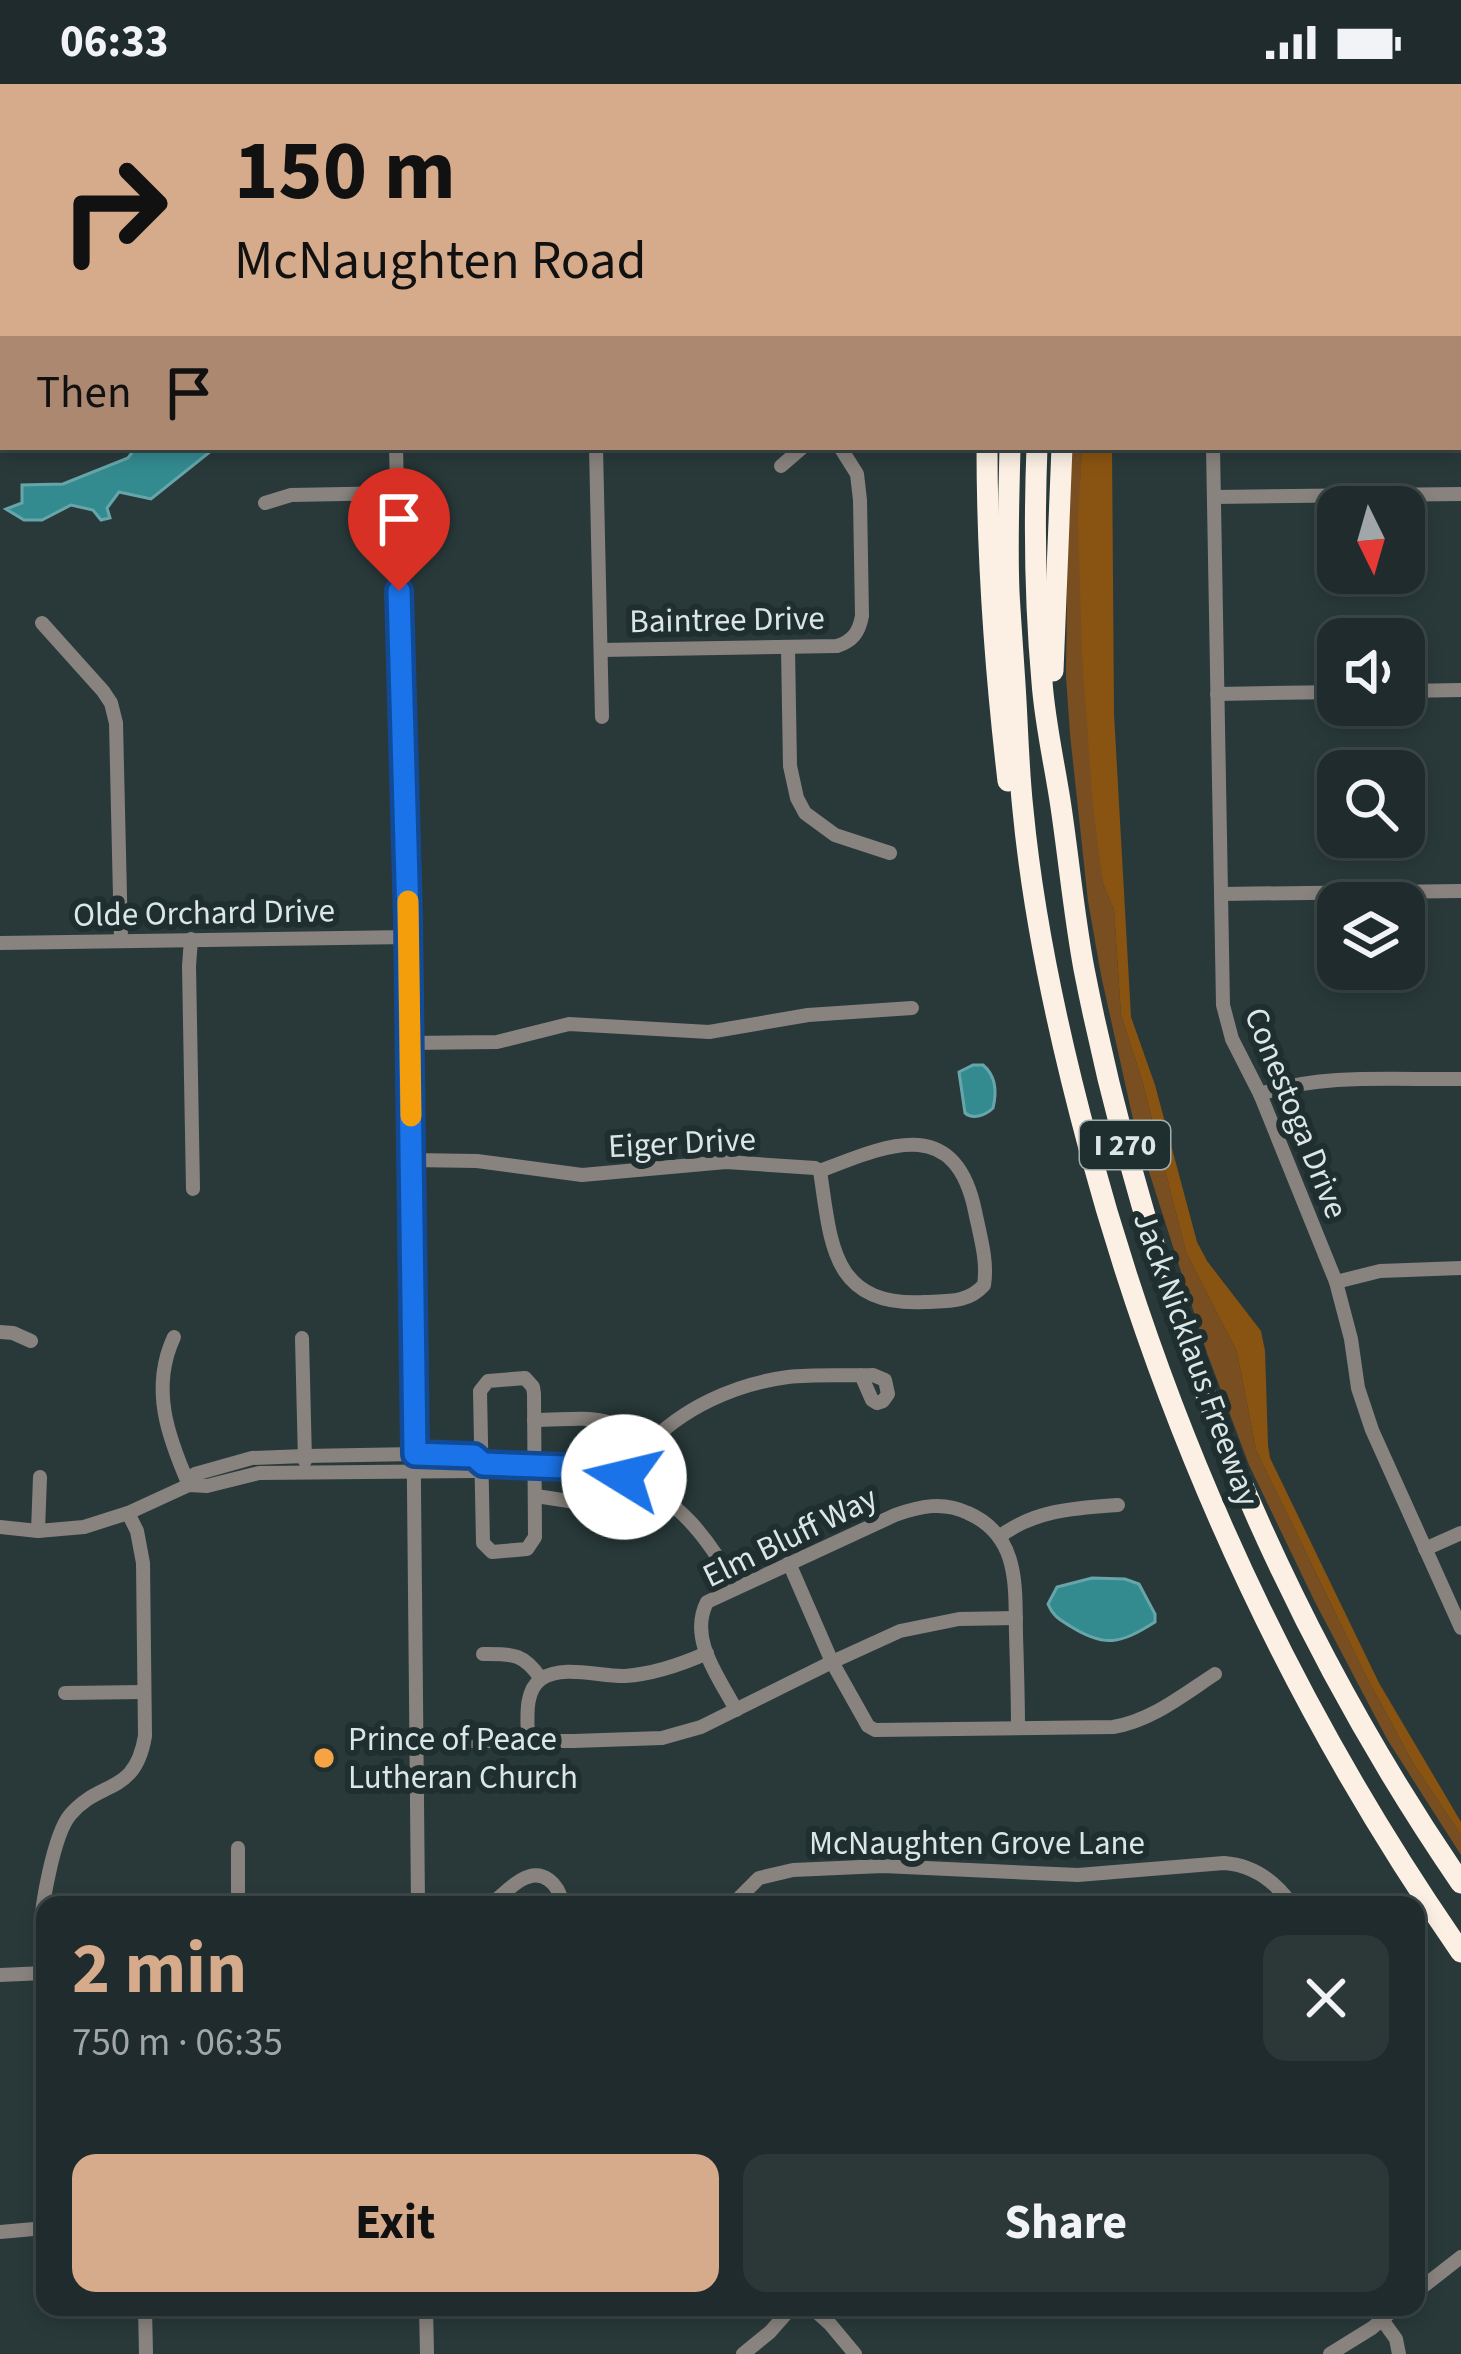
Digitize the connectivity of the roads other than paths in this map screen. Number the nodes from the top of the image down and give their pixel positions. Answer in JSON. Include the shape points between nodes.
{"nodes":[{"id":1,"x":397,"y":450,"type":"edge"},
{"id":2,"x":596,"y":450,"type":"edge"},
{"id":3,"x":800,"y":450,"type":"edge"},
{"id":4,"x":842,"y":450,"type":"edge"},
{"id":5,"x":987,"y":450,"type":"edge"},
{"id":6,"x":1010,"y":450,"type":"edge"},
{"id":7,"x":1037,"y":450,"type":"edge"},
{"id":8,"x":1062,"y":450,"type":"edge"},
{"id":9,"x":1213,"y":450,"type":"edge"},
{"id":10,"x":781,"y":466,"type":"dead end"},
{"id":11,"x":397,"y":493,"type":"junction"},
{"id":12,"x":1461,"y":494,"type":"edge"},
{"id":13,"x":1214,"y":497,"type":"junction"},
{"id":14,"x":265,"y":503,"type":"dead end"},
{"id":15,"x":42,"y":623,"type":"dead end"},
{"id":16,"x":788,"y":648,"type":"junction"},
{"id":17,"x":601,"y":650,"type":"junction"},
{"id":18,"x":1461,"y":690,"type":"edge"},
{"id":19,"x":1425,"y":691,"type":"edge"},
{"id":20,"x":1317,"y":692,"type":"edge"},
{"id":21,"x":1217,"y":694,"type":"junction"},
{"id":22,"x":602,"y":717,"type":"dead end"},
{"id":23,"x":1061,"y":809,"type":"junction"},
{"id":24,"x":890,"y":853,"type":"dead end"},
{"id":25,"x":1030,"y":861,"type":"junction"},
{"id":26,"x":1461,"y":891,"type":"edge"},
{"id":27,"x":1221,"y":894,"type":"junction"},
{"id":28,"x":409,"y":937,"type":"junction"},
{"id":29,"x":191,"y":939,"type":"junction"},
{"id":30,"x":121,"y":940,"type":"junction"},
{"id":31,"x":0,"y":943,"type":"edge"},
{"id":32,"x":911,"y":1008,"type":"dead end"},
{"id":33,"x":410,"y":1043,"type":"junction"},
{"id":34,"x":1461,"y":1079,"type":"edge"},
{"id":35,"x":1260,"y":1094,"type":"junction"},
{"id":36,"x":412,"y":1160,"type":"junction"},
{"id":37,"x":820,"y":1171,"type":"junction"},
{"id":38,"x":193,"y":1190,"type":"dead end"},
{"id":39,"x":1461,"y":1268,"type":"edge"},
{"id":40,"x":1336,"y":1282,"type":"junction"},
{"id":41,"x":0,"y":1332,"type":"edge"},
{"id":42,"x":174,"y":1337,"type":"dead end"},
{"id":43,"x":302,"y":1338,"type":"dead end"},
{"id":44,"x":31,"y":1341,"type":"dead end"},
{"id":45,"x":861,"y":1375,"type":"dead end"},
{"id":46,"x":534,"y":1420,"type":"junction"},
{"id":47,"x":646,"y":1446,"type":"junction"},
{"id":48,"x":415,"y":1462,"type":"junction"},
{"id":49,"x":305,"y":1464,"type":"junction"},
{"id":50,"x":483,"y":1464,"type":"junction"},
{"id":51,"x":534,"y":1466,"type":"junction"},
{"id":52,"x":40,"y":1477,"type":"dead end"},
{"id":53,"x":624,"y":1477,"type":"junction"},
{"id":54,"x":189,"y":1485,"type":"junction"},
{"id":55,"x":536,"y":1496,"type":"junction"},
{"id":56,"x":1118,"y":1505,"type":"dead end"},
{"id":57,"x":128,"y":1513,"type":"junction"},
{"id":58,"x":0,"y":1527,"type":"edge"},
{"id":59,"x":38,"y":1531,"type":"junction"},
{"id":60,"x":1461,"y":1533,"type":"edge"},
{"id":61,"x":999,"y":1537,"type":"junction"},
{"id":62,"x":1425,"y":1549,"type":"junction"},
{"id":63,"x":789,"y":1563,"type":"junction"},
{"id":64,"x":735,"y":1587,"type":"junction"},
{"id":65,"x":1016,"y":1618,"type":"junction"},
{"id":66,"x":1461,"y":1628,"type":"edge"},
{"id":67,"x":706,"y":1653,"type":"junction"},
{"id":68,"x":483,"y":1654,"type":"dead end"},
{"id":69,"x":832,"y":1662,"type":"junction"},
{"id":70,"x":1215,"y":1674,"type":"dead end"},
{"id":71,"x":542,"y":1679,"type":"junction"},
{"id":72,"x":144,"y":1692,"type":"junction"},
{"id":73,"x":65,"y":1693,"type":"dead end"},
{"id":74,"x":736,"y":1710,"type":"junction"},
{"id":75,"x":1018,"y":1728,"type":"junction"},
{"id":76,"x":417,"y":1741,"type":"junction"},
{"id":77,"x":528,"y":1741,"type":"junction"},
{"id":78,"x":238,"y":1848,"type":"dead end"},
{"id":79,"x":1461,"y":1883,"type":"edge"},
{"id":80,"x":46,"y":1896,"type":"edge"},
{"id":81,"x":238,"y":1896,"type":"edge"},
{"id":82,"x":418,"y":1896,"type":"edge"},
{"id":83,"x":500,"y":1896,"type":"edge"},
{"id":84,"x":560,"y":1896,"type":"edge"},
{"id":85,"x":738,"y":1896,"type":"edge"},
{"id":86,"x":1285,"y":1896,"type":"edge"},
{"id":87,"x":1423,"y":1896,"type":"edge"},
{"id":88,"x":1425,"y":1899,"type":"edge"},
{"id":89,"x":1461,"y":1952,"type":"edge"},
{"id":90,"x":36,"y":1973,"type":"edge"},
{"id":91,"x":0,"y":1975,"type":"edge"},
{"id":92,"x":36,"y":2229,"type":"edge"},
{"id":93,"x":0,"y":2232,"type":"edge"},
{"id":94,"x":1461,"y":2257,"type":"edge"},
{"id":95,"x":1425,"y":2285,"type":"edge"},
{"id":96,"x":145,"y":2316,"type":"edge"},
{"id":97,"x":426,"y":2316,"type":"edge"},
{"id":98,"x":785,"y":2316,"type":"edge"},
{"id":99,"x":821,"y":2316,"type":"edge"},
{"id":100,"x":1374,"y":2316,"type":"edge"},
{"id":101,"x":1380,"y":2316,"type":"edge"},
{"id":102,"x":146,"y":2354,"type":"edge"},
{"id":103,"x":427,"y":2354,"type":"edge"},
{"id":104,"x":743,"y":2354,"type":"edge"},
{"id":105,"x":855,"y":2354,"type":"edge"},
{"id":106,"x":1330,"y":2354,"type":"edge"},
{"id":107,"x":1399,"y":2354,"type":"edge"}],
"edges":[{"from":1,"to":11,"type":"street"},
{"from":2,"to":17,"type":"street"},
{"from":3,"to":10,"type":"street"},
{"from":4,"to":16,"type":"street","name":"Baintree Drive","via":[[860,500],[860,628],[837,646]]},
{"from":5,"to":25,"type":"highway","via":[[997,692],[1012,812]]},
{"from":6,"to":25,"type":"highway","name":"Jack Nicklaus Freeway","number":"I 270","via":[[1009,588]]},
{"from":7,"to":23,"type":"highway","name":"Jack Nicklaus Freeway","number":"I 270","via":[[1042,687]]},
{"from":8,"to":23,"type":"highway","via":[[1052,690]]},
{"from":9,"to":13,"type":"street","name":"Conestoga Drive"},
{"from":11,"to":14,"type":"street","via":[[291,495]]},
{"from":11,"to":28,"type":"street"},
{"from":12,"to":13,"type":"street"},
{"from":13,"to":21,"type":"street","name":"Conestoga Drive"},
{"from":15,"to":30,"type":"street","via":[[111,703]]},
{"from":16,"to":17,"type":"street","name":"Baintree Drive"},
{"from":16,"to":24,"type":"street","via":[[797,798],[835,836]]},
{"from":17,"to":22,"type":"street"},
{"from":18,"to":19,"type":"street"},
{"from":20,"to":21,"type":"street"},
{"from":21,"to":27,"type":"street","name":"Conestoga Drive"},
{"from":23,"to":79,"type":"highway","name":"Jack Nicklaus Freeway","number":"I 270","via":[[1114,1102],[1200,1378],[1268,1543],[1339,1684]]},
{"from":25,"to":87,"type":"highway","name":"Jack Nicklaus Freeway","number":"I 270","via":[[1063,1051],[1164,1390],[1263,1617]]},
{"from":26,"to":27,"type":"street"},
{"from":27,"to":35,"type":"street","name":"Conestoga Drive","via":[[1222,1005]]},
{"from":28,"to":29,"type":"street","name":"Olde Orchard Drive"},
{"from":28,"to":33,"type":"street"},
{"from":29,"to":30,"type":"street","name":"Olde Orchard Drive"},
{"from":29,"to":38,"type":"street"},
{"from":30,"to":31,"type":"street","name":"Olde Orchard Drive"},
{"from":32,"to":33,"type":"street","via":[[709,1033],[569,1024],[497,1042]]},
{"from":33,"to":36,"type":"street"},
{"from":34,"to":35,"type":"street","via":[[1324,1081]]},
{"from":35,"to":40,"type":"street","name":"Conestoga Drive"},
{"from":36,"to":37,"type":"street","name":"Eiger Drive","via":[[582,1175],[726,1162]]},
{"from":36,"to":48,"type":"street"},
{"from":37,"to":37,"type":"street","name":"Eiger Drive","via":[[901,1143],[940,1151],[971,1191],[985,1260],[980,1290],[967,1300],[909,1303],[866,1294],[832,1246]]},
{"from":39,"to":40,"type":"street","via":[[1380,1271]]},
{"from":40,"to":62,"type":"street","name":"Conestoga Drive","via":[[1363,1405]]},
{"from":41,"to":44,"type":"street"},
{"from":42,"to":54,"type":"street","via":[[164,1413]]},
{"from":43,"to":49,"type":"street"},
{"from":45,"to":47,"type":"street","via":[[786,1378],[732,1391]]},
{"from":46,"to":47,"type":"street","via":[[607,1420]]},
{"from":46,"to":50,"type":"street","via":[[525,1378],[483,1385]]},
{"from":46,"to":51,"type":"street"},
{"from":47,"to":53,"type":"street"},
{"from":48,"to":49,"type":"street"},
{"from":48,"to":50,"type":"street","via":[[474,1471]]},
{"from":48,"to":76,"type":"street"},
{"from":49,"to":54,"type":"street"},
{"from":50,"to":51,"type":"street"},
{"from":50,"to":55,"type":"street","via":[[483,1543],[492,1552],[533,1544]]},
{"from":51,"to":53,"type":"street"},
{"from":51,"to":55,"type":"street"},
{"from":52,"to":59,"type":"street"},
{"from":53,"to":55,"type":"street","via":[[602,1506]]},
{"from":53,"to":64,"type":"street","via":[[698,1527]]},
{"from":54,"to":57,"type":"street"},
{"from":56,"to":61,"type":"street","via":[[1047,1512]]},
{"from":57,"to":59,"type":"street"},
{"from":57,"to":72,"type":"street","via":[[143,1563]]},
{"from":58,"to":59,"type":"street"},
{"from":60,"to":62,"type":"street"},
{"from":61,"to":63,"type":"street","name":"Elm Bluff Way","via":[[961,1509],[929,1505]]},
{"from":61,"to":65,"type":"street","via":[[1014,1573]]},
{"from":62,"to":66,"type":"street","name":"Conestoga Drive"},
{"from":63,"to":64,"type":"street","name":"Elm Bluff Way"},
{"from":63,"to":69,"type":"street"},
{"from":64,"to":67,"type":"street","name":"Elm Bluff Way","via":[[703,1610]]},
{"from":65,"to":69,"type":"street","via":[[900,1631]]},
{"from":65,"to":75,"type":"street"},
{"from":67,"to":71,"type":"street","via":[[640,1674]]},
{"from":67,"to":74,"type":"street"},
{"from":68,"to":71,"type":"street","via":[[520,1657]]},
{"from":69,"to":74,"type":"street"},
{"from":69,"to":75,"type":"street","via":[[875,1730]]},
{"from":70,"to":75,"type":"street","via":[[1130,1724]]},
{"from":71,"to":77,"type":"street","via":[[530,1698]]},
{"from":72,"to":73,"type":"street"},
{"from":72,"to":80,"type":"street","via":[[138,1765],[74,1810],[60,1830]]},
{"from":74,"to":77,"type":"street","via":[[662,1738]]},
{"from":76,"to":77,"type":"street"},
{"from":76,"to":82,"type":"street"},
{"from":78,"to":81,"type":"street"},
{"from":83,"to":84,"type":"street","via":[[535,1876],[551,1880]]},
{"from":85,"to":86,"type":"street","name":"McNaughten Grove Lane","via":[[759,1878],[793,1870],[1078,1875],[1224,1863],[1261,1874]]},
{"from":88,"to":89,"type":"highway","name":"Jack Nicklaus Freeway","number":"I 270"},
{"from":90,"to":91,"type":"street"},
{"from":92,"to":93,"type":"street"},
{"from":94,"to":95,"type":"street"},
{"from":96,"to":102,"type":"street"},
{"from":97,"to":103,"type":"street"},
{"from":98,"to":104,"type":"street"},
{"from":99,"to":105,"type":"street"},
{"from":100,"to":106,"type":"street"},
{"from":101,"to":107,"type":"street"}]}
